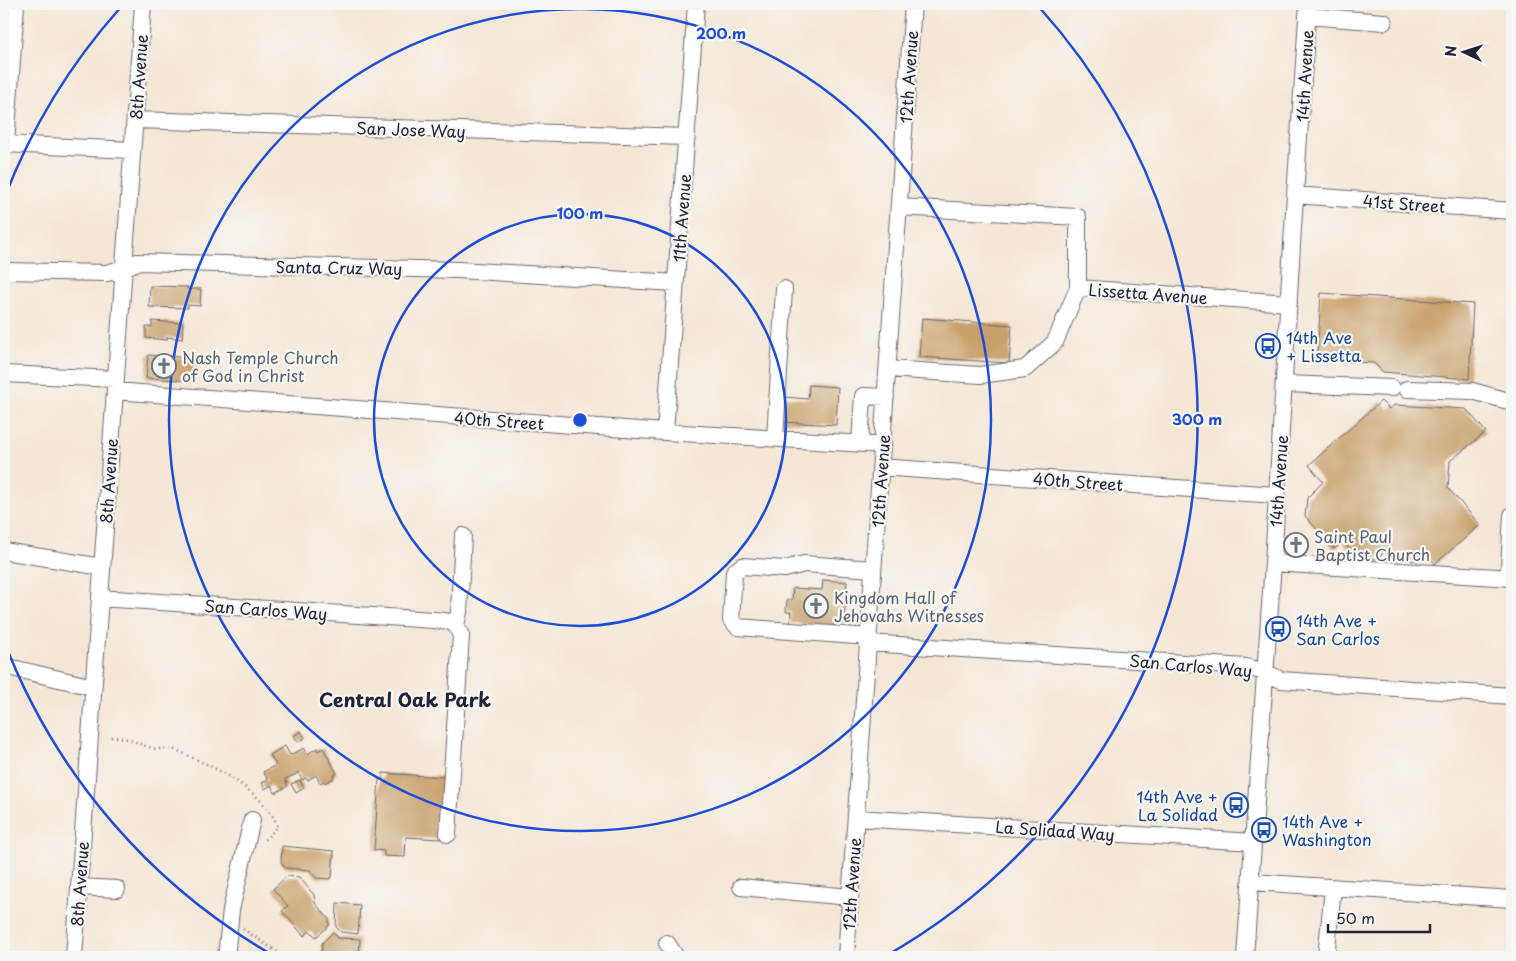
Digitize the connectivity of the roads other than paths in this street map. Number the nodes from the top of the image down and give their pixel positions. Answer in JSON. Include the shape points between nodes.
{"nodes":[{"id":1,"x":16,"y":4,"type":"edge"},
{"id":2,"x":143,"y":4,"type":"edge"},
{"id":3,"x":696,"y":4,"type":"edge"},
{"id":4,"x":914,"y":4,"type":"edge"},
{"id":5,"x":1308,"y":10,"type":"edge"},
{"id":6,"x":1384,"y":22,"type":"dead end"},
{"id":7,"x":135,"y":120,"type":"junction"},
{"id":8,"x":687,"y":137,"type":"junction"},
{"id":9,"x":5,"y":144,"type":"edge"},
{"id":10,"x":132,"y":150,"type":"junction"},
{"id":11,"x":1295,"y":195,"type":"junction"},
{"id":12,"x":899,"y":207,"type":"junction"},
{"id":13,"x":1512,"y":210,"type":"edge"},
{"id":14,"x":124,"y":268,"type":"junction"},
{"id":15,"x":4,"y":271,"type":"edge"},
{"id":16,"x":676,"y":283,"type":"junction"},
{"id":17,"x":1078,"y":288,"type":"junction"},
{"id":18,"x":784,"y":289,"type":"dead end"},
{"id":19,"x":1289,"y":303,"type":"junction"},
{"id":20,"x":888,"y":369,"type":"junction"},
{"id":21,"x":4,"y":374,"type":"edge"},
{"id":22,"x":1284,"y":384,"type":"junction"},
{"id":23,"x":116,"y":385,"type":"junction"},
{"id":24,"x":886,"y":397,"type":"junction"},
{"id":25,"x":1512,"y":402,"type":"edge"},
{"id":26,"x":666,"y":432,"type":"junction"},
{"id":27,"x":775,"y":438,"type":"junction"},
{"id":28,"x":860,"y":443,"type":"junction"},
{"id":29,"x":882,"y":445,"type":"junction"},
{"id":30,"x":880,"y":467,"type":"junction"},
{"id":31,"x":1276,"y":494,"type":"junction"},
{"id":32,"x":1512,"y":516,"type":"edge"},
{"id":33,"x":463,"y":536,"type":"dead end"},
{"id":34,"x":4,"y":551,"type":"edge"},
{"id":35,"x":1273,"y":564,"type":"junction"},
{"id":36,"x":102,"y":567,"type":"junction"},
{"id":37,"x":873,"y":569,"type":"junction"},
{"id":38,"x":1510,"y":578,"type":"edge"},
{"id":39,"x":100,"y":598,"type":"junction"},
{"id":40,"x":456,"y":625,"type":"junction"},
{"id":41,"x":868,"y":640,"type":"junction"},
{"id":42,"x":4,"y":666,"type":"edge"},
{"id":43,"x":1265,"y":672,"type":"junction"},
{"id":44,"x":93,"y":687,"type":"junction"},
{"id":45,"x":1512,"y":696,"type":"edge"},
{"id":46,"x":856,"y":818,"type":"junction"},
{"id":47,"x":252,"y":820,"type":"dead end"},
{"id":48,"x":448,"y":834,"type":"dead end"},
{"id":49,"x":1254,"y":842,"type":"junction"},
{"id":50,"x":1251,"y":882,"type":"junction"},
{"id":51,"x":79,"y":887,"type":"junction"},
{"id":52,"x":741,"y":887,"type":"dead end"},
{"id":53,"x":1333,"y":888,"type":"junction"},
{"id":54,"x":117,"y":890,"type":"dead end"},
{"id":55,"x":850,"y":897,"type":"junction"},
{"id":56,"x":1512,"y":899,"type":"edge"},
{"id":57,"x":74,"y":957,"type":"edge"},
{"id":58,"x":226,"y":957,"type":"edge"},
{"id":59,"x":846,"y":957,"type":"edge"},
{"id":60,"x":1246,"y":957,"type":"edge"},
{"id":61,"x":1326,"y":957,"type":"edge"}],
"edges":[{"from":1,"to":9,"type":"street"},
{"from":2,"to":7,"type":"street","name":"8th Avenue"},
{"from":3,"to":8,"type":"street","name":"11th Avenue"},
{"from":4,"to":12,"type":"street","name":"12th Avenue"},
{"from":5,"to":6,"type":"street"},
{"from":5,"to":11,"type":"street","name":"14th Avenue"},
{"from":7,"to":8,"type":"street","name":"San Jose Way"},
{"from":7,"to":10,"type":"street","name":"8th Avenue"},
{"from":8,"to":16,"type":"street","name":"11th Avenue"},
{"from":9,"to":10,"type":"street"},
{"from":10,"to":14,"type":"street","name":"8th Avenue"},
{"from":11,"to":13,"type":"street","name":"41st Street"},
{"from":11,"to":19,"type":"street","name":"14th Avenue"},
{"from":12,"to":17,"type":"street","name":"Lissetta Avenue","via":[[1078,217]]},
{"from":12,"to":20,"type":"street","name":"12th Avenue"},
{"from":14,"to":15,"type":"street","name":"Santa Cruz Way","via":[[107,273]]},
{"from":14,"to":16,"type":"street","name":"Santa Cruz Way","via":[[137,262],[458,270]]},
{"from":14,"to":23,"type":"street","name":"8th Avenue"},
{"from":16,"to":26,"type":"street","name":"11th Avenue"},
{"from":17,"to":19,"type":"street","name":"Lissetta Avenue"},
{"from":17,"to":20,"type":"street","via":[[1055,342],[1025,369],[980,375]]},
{"from":18,"to":27,"type":"street"},
{"from":19,"to":22,"type":"street","name":"14th Avenue"},
{"from":20,"to":24,"type":"street","name":"12th Avenue"},
{"from":21,"to":23,"type":"street","name":"40th Street"},
{"from":22,"to":25,"type":"street","via":[[1472,391]]},
{"from":22,"to":31,"type":"street","name":"14th Avenue"},
{"from":23,"to":26,"type":"street","name":"40th Street"},
{"from":23,"to":36,"type":"street","name":"8th Avenue"},
{"from":24,"to":28,"type":"street","via":[[863,396]]},
{"from":24,"to":29,"type":"street","name":"12th Avenue"},
{"from":26,"to":27,"type":"street","name":"40th Street"},
{"from":27,"to":28,"type":"street","name":"40th Street"},
{"from":28,"to":29,"type":"street","name":"40th Street"},
{"from":29,"to":30,"type":"street","name":"12th Avenue"},
{"from":30,"to":31,"type":"street","name":"40th Street"},
{"from":30,"to":37,"type":"street","name":"12th Avenue"},
{"from":31,"to":35,"type":"street","name":"14th Avenue"},
{"from":32,"to":38,"type":"street"},
{"from":33,"to":40,"type":"street","via":[[460,612]]},
{"from":34,"to":36,"type":"street"},
{"from":35,"to":38,"type":"street"},
{"from":35,"to":43,"type":"street","name":"14th Avenue"},
{"from":36,"to":39,"type":"street","name":"8th Avenue"},
{"from":37,"to":41,"type":"street","name":"12th Avenue"},
{"from":37,"to":41,"type":"street","name":"San Carlos Way","via":[[804,564],[785,569],[742,566],[734,572],[731,620],[738,627]]},
{"from":39,"to":40,"type":"street","name":"San Carlos Way","via":[[433,620]]},
{"from":39,"to":44,"type":"street","name":"8th Avenue"},
{"from":40,"to":48,"type":"street","via":[[461,636]]},
{"from":41,"to":43,"type":"street","name":"San Carlos Way","via":[[1246,667]]},
{"from":41,"to":46,"type":"street","name":"12th Avenue"},
{"from":42,"to":44,"type":"street"},
{"from":43,"to":45,"type":"street","name":"San Carlos Way","via":[[1281,680]]},
{"from":43,"to":49,"type":"street","name":"14th Avenue"},
{"from":44,"to":51,"type":"street","name":"8th Avenue"},
{"from":46,"to":49,"type":"street","name":"La Solidad Way"},
{"from":46,"to":55,"type":"street","name":"12th Avenue"},
{"from":47,"to":58,"type":"street","via":[[231,910]]},
{"from":49,"to":50,"type":"street","name":"14th Avenue"},
{"from":50,"to":53,"type":"street"},
{"from":50,"to":60,"type":"street","name":"14th Avenue"},
{"from":51,"to":54,"type":"street"},
{"from":51,"to":57,"type":"street","name":"8th Avenue"},
{"from":52,"to":55,"type":"street"},
{"from":53,"to":56,"type":"street"},
{"from":53,"to":61,"type":"street"},
{"from":55,"to":59,"type":"street","name":"12th Avenue"}]}
